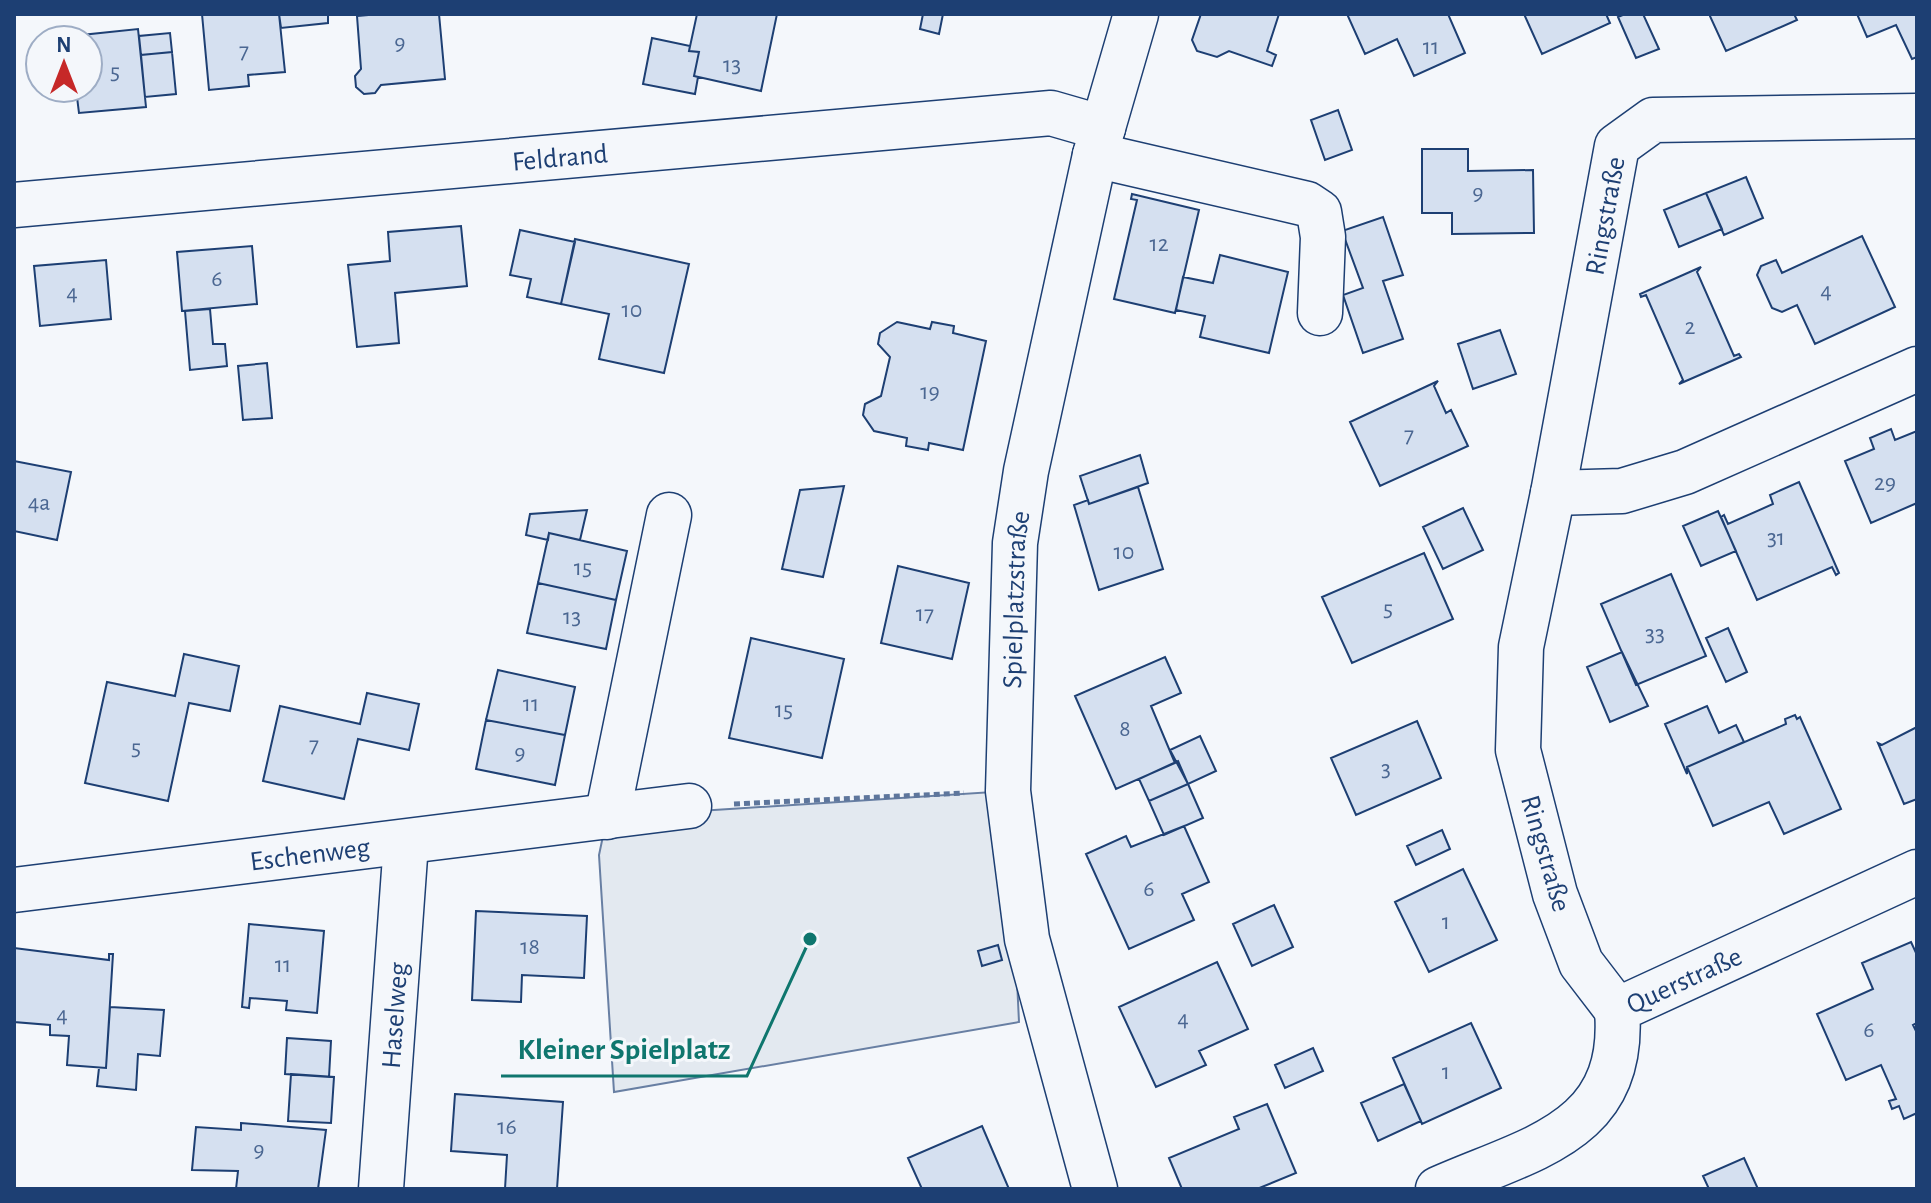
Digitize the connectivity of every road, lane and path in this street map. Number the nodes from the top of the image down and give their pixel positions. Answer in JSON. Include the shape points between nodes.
{"nodes":[{"id":1,"x":1136,"y":14,"type":"edge"},
{"id":2,"x":1917,"y":116,"type":"edge"},
{"id":3,"x":1099,"y":142,"type":"junction"},
{"id":4,"x":14,"y":205,"type":"edge"},
{"id":5,"x":1320,"y":313,"type":"dead end"},
{"id":6,"x":1917,"y":369,"type":"edge"},
{"id":7,"x":1553,"y":493,"type":"junction"},
{"id":8,"x":669,"y":515,"type":"dead end"},
{"id":9,"x":1008,"y":791,"type":"junction"},
{"id":10,"x":689,"y":806,"type":"joint"},
{"id":11,"x":607,"y":817,"type":"junction"},
{"id":12,"x":406,"y":843,"type":"junction"},
{"id":13,"x":1917,"y":872,"type":"edge"},
{"id":14,"x":14,"y":890,"type":"edge"},
{"id":15,"x":1617,"y":1010,"type":"junction"},
{"id":16,"x":381,"y":1189,"type":"edge"},
{"id":17,"x":1095,"y":1189,"type":"edge"},
{"id":18,"x":1438,"y":1189,"type":"edge"}],
"edges":[{"from":1,"to":3,"type":"street","name":"Spielplatzstraße"},
{"from":2,"to":7,"type":"street","name":"Ringstraße","via":[[1653,120],[1617,146]]},
{"from":3,"to":4,"type":"street","name":"Feldrand","via":[[1051,113]]},
{"from":3,"to":5,"type":"street","name":"Feldrand","via":[[1319,212]]},
{"from":3,"to":9,"type":"street","name":"Spielplatzstraße","via":[[1015,543]]},
{"from":6,"to":7,"type":"street","via":[[1685,472],[1622,491]]},
{"from":7,"to":15,"type":"street","name":"Ringstraße","via":[[1521,647],[1518,750],[1555,894],[1581,963]]},
{"from":8,"to":11,"type":"street"},
{"from":9,"to":10,"type":"path"},
{"from":9,"to":17,"type":"street","name":"Spielplatzstraße","via":[[1027,939]]},
{"from":10,"to":11,"type":"street","name":"Eschenweg"},
{"from":11,"to":12,"type":"street","name":"Eschenweg"},
{"from":12,"to":14,"type":"street","name":"Eschenweg"},
{"from":12,"to":16,"type":"street","name":"Haselweg"},
{"from":13,"to":15,"type":"street","name":"Querstraße"},
{"from":15,"to":18,"type":"street","name":"Querstraße","via":[[1614,1070],[1595,1108],[1568,1131]]}]}
